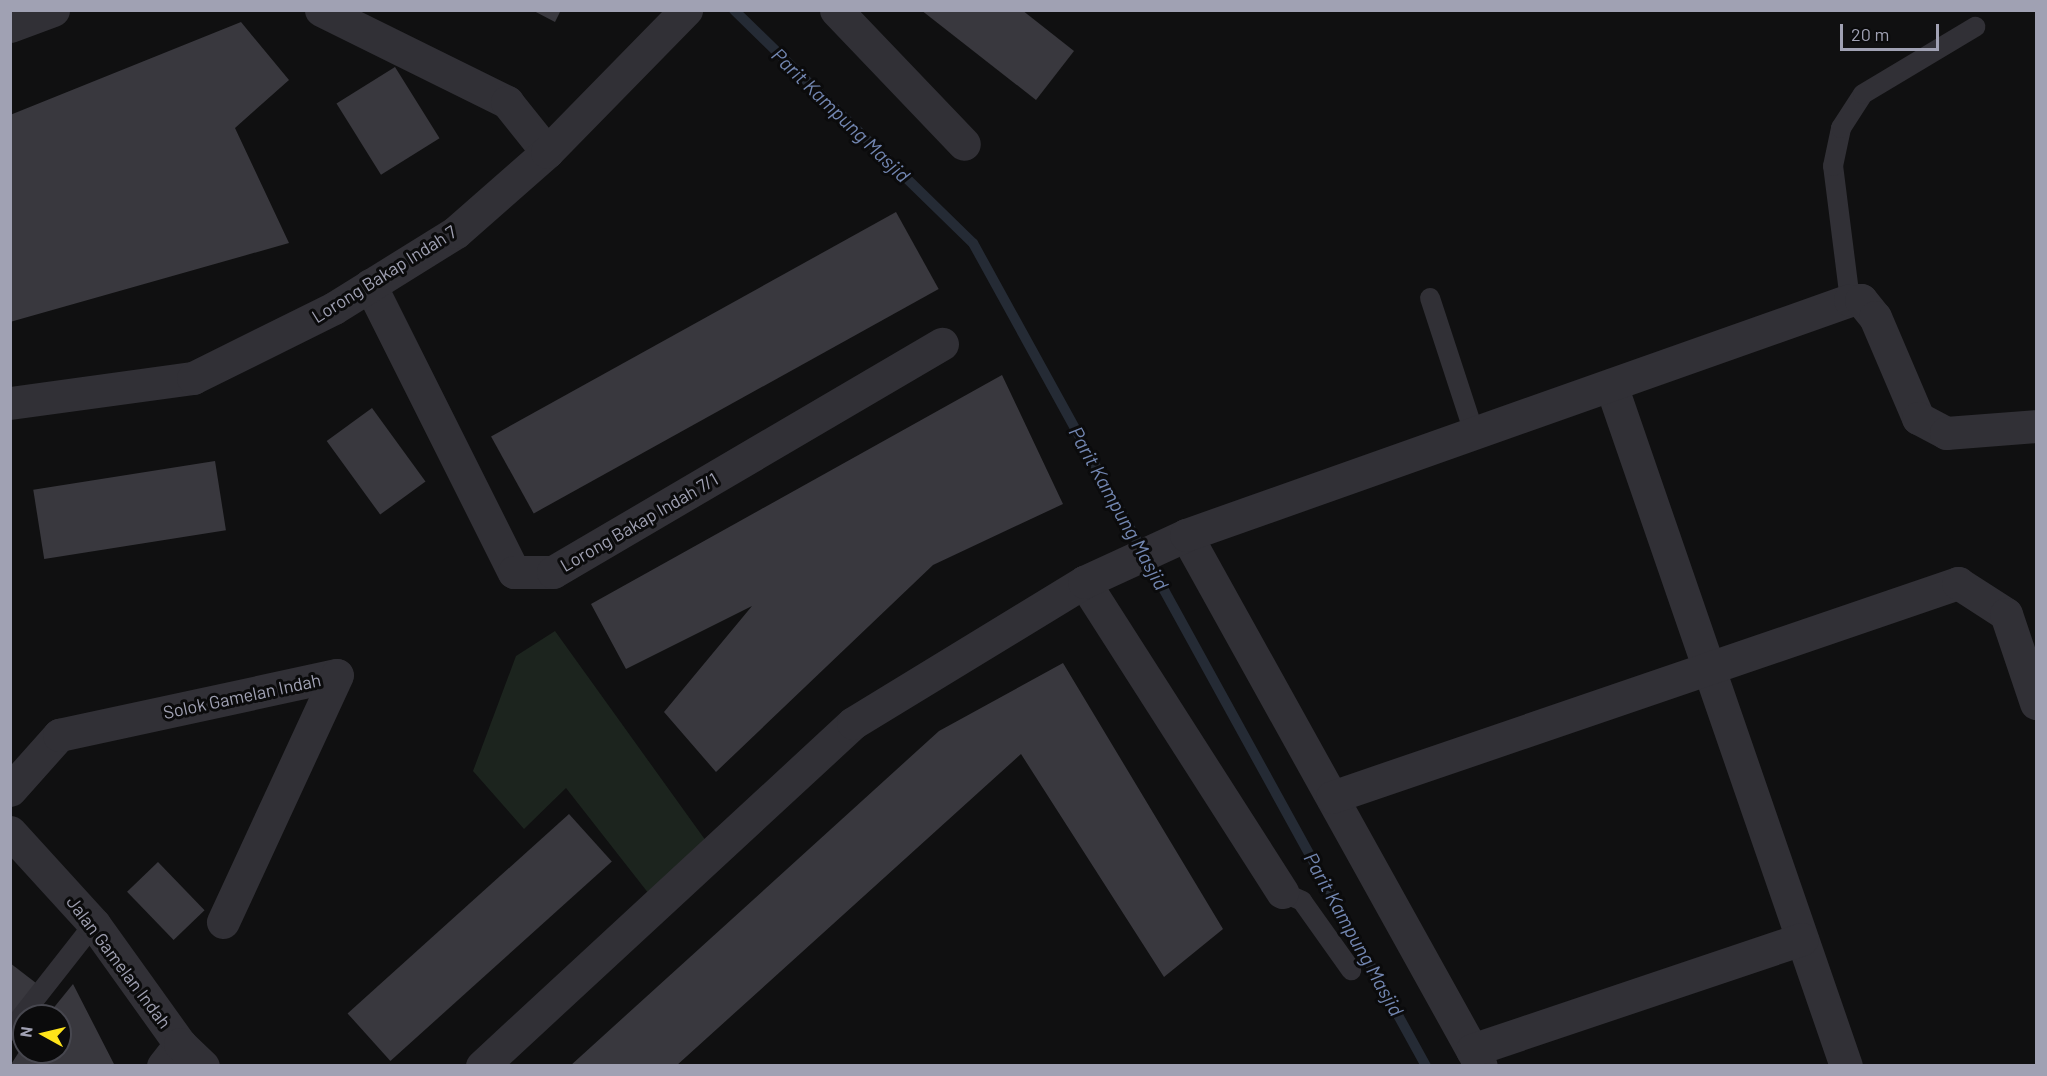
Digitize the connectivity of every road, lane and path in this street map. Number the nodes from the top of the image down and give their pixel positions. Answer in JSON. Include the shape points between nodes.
{"nodes":[{"id":1,"x":53,"y":10,"type":"edge"},
{"id":2,"x":321,"y":10,"type":"edge"},
{"id":3,"x":686,"y":10,"type":"edge"},
{"id":4,"x":836,"y":10,"type":"edge"},
{"id":5,"x":10,"y":26,"type":"edge"},
{"id":6,"x":1975,"y":27,"type":"dead end"},
{"id":7,"x":964,"y":144,"type":"dead end"},
{"id":8,"x":547,"y":152,"type":"junction"},
{"id":9,"x":370,"y":285,"type":"junction"},
{"id":10,"x":1430,"y":298,"type":"dead end"},
{"id":11,"x":1850,"y":300,"type":"junction"},
{"id":12,"x":942,"y":344,"type":"dead end"},
{"id":13,"x":1611,"y":385,"type":"junction"},
{"id":14,"x":10,"y":403,"type":"edge"},
{"id":15,"x":2037,"y":426,"type":"edge"},
{"id":16,"x":1474,"y":433,"type":"junction"},
{"id":17,"x":1175,"y":540,"type":"junction"},
{"id":18,"x":1084,"y":582,"type":"junction"},
{"id":19,"x":1709,"y":668,"type":"junction"},
{"id":20,"x":2037,"y":703,"type":"edge"},
{"id":21,"x":10,"y":790,"type":"edge"},
{"id":22,"x":1332,"y":796,"type":"junction"},
{"id":23,"x":12,"y":838,"type":"edge"},
{"id":24,"x":1282,"y":892,"type":"joint"},
{"id":25,"x":222,"y":922,"type":"dead end"},
{"id":26,"x":94,"y":924,"type":"junction"},
{"id":27,"x":1802,"y":939,"type":"junction"},
{"id":28,"x":1351,"y":970,"type":"dead end"},
{"id":29,"x":10,"y":1031,"type":"edge"},
{"id":30,"x":182,"y":1058,"type":"edge"},
{"id":31,"x":1477,"y":1058,"type":"edge"},
{"id":32,"x":482,"y":1065,"type":"edge"},
{"id":33,"x":1846,"y":1065,"type":"edge"}],
"edges":[{"from":1,"to":5,"type":"street"},
{"from":2,"to":8,"type":"street","via":[[507,102]]},
{"from":3,"to":8,"type":"street","name":"Lorong Bakap Indah 7"},
{"from":4,"to":7,"type":"street"},
{"from":6,"to":11,"type":"lane","via":[[1863,94],[1841,128],[1833,166]]},
{"from":8,"to":9,"type":"street","name":"Lorong Bakap Indah 7","via":[[456,232]]},
{"from":9,"to":12,"type":"street","name":"Lorong Bakap Indah 7/1","via":[[514,572],[553,572]]},
{"from":9,"to":14,"type":"street","name":"Lorong Bakap Indah 7","via":[[193,378]]},
{"from":10,"to":16,"type":"lane"},
{"from":11,"to":13,"type":"street"},
{"from":11,"to":15,"type":"street","via":[[1861,300],[1875,317],[1917,418],[1946,432]]},
{"from":13,"to":16,"type":"street"},
{"from":13,"to":19,"type":"street"},
{"from":16,"to":17,"type":"street"},
{"from":17,"to":18,"type":"street"},
{"from":17,"to":22,"type":"street"},
{"from":18,"to":24,"type":"street"},
{"from":18,"to":32,"type":"street","via":[[853,723]]},
{"from":19,"to":20,"type":"street","via":[[1958,583],[2006,614]]},
{"from":19,"to":22,"type":"street"},
{"from":19,"to":27,"type":"street"},
{"from":21,"to":25,"type":"street","name":"Solok Gamelan Indah","via":[[59,735],[337,675]]},
{"from":22,"to":31,"type":"street"},
{"from":23,"to":26,"type":"street","name":"Jalan Gamelan Indah"},
{"from":24,"to":28,"type":"lane","via":[[1302,901]]},
{"from":26,"to":29,"type":"lane"},
{"from":26,"to":30,"type":"street","name":"Jalan Gamelan Indah"},
{"from":27,"to":31,"type":"street"},
{"from":27,"to":33,"type":"street"}]}
